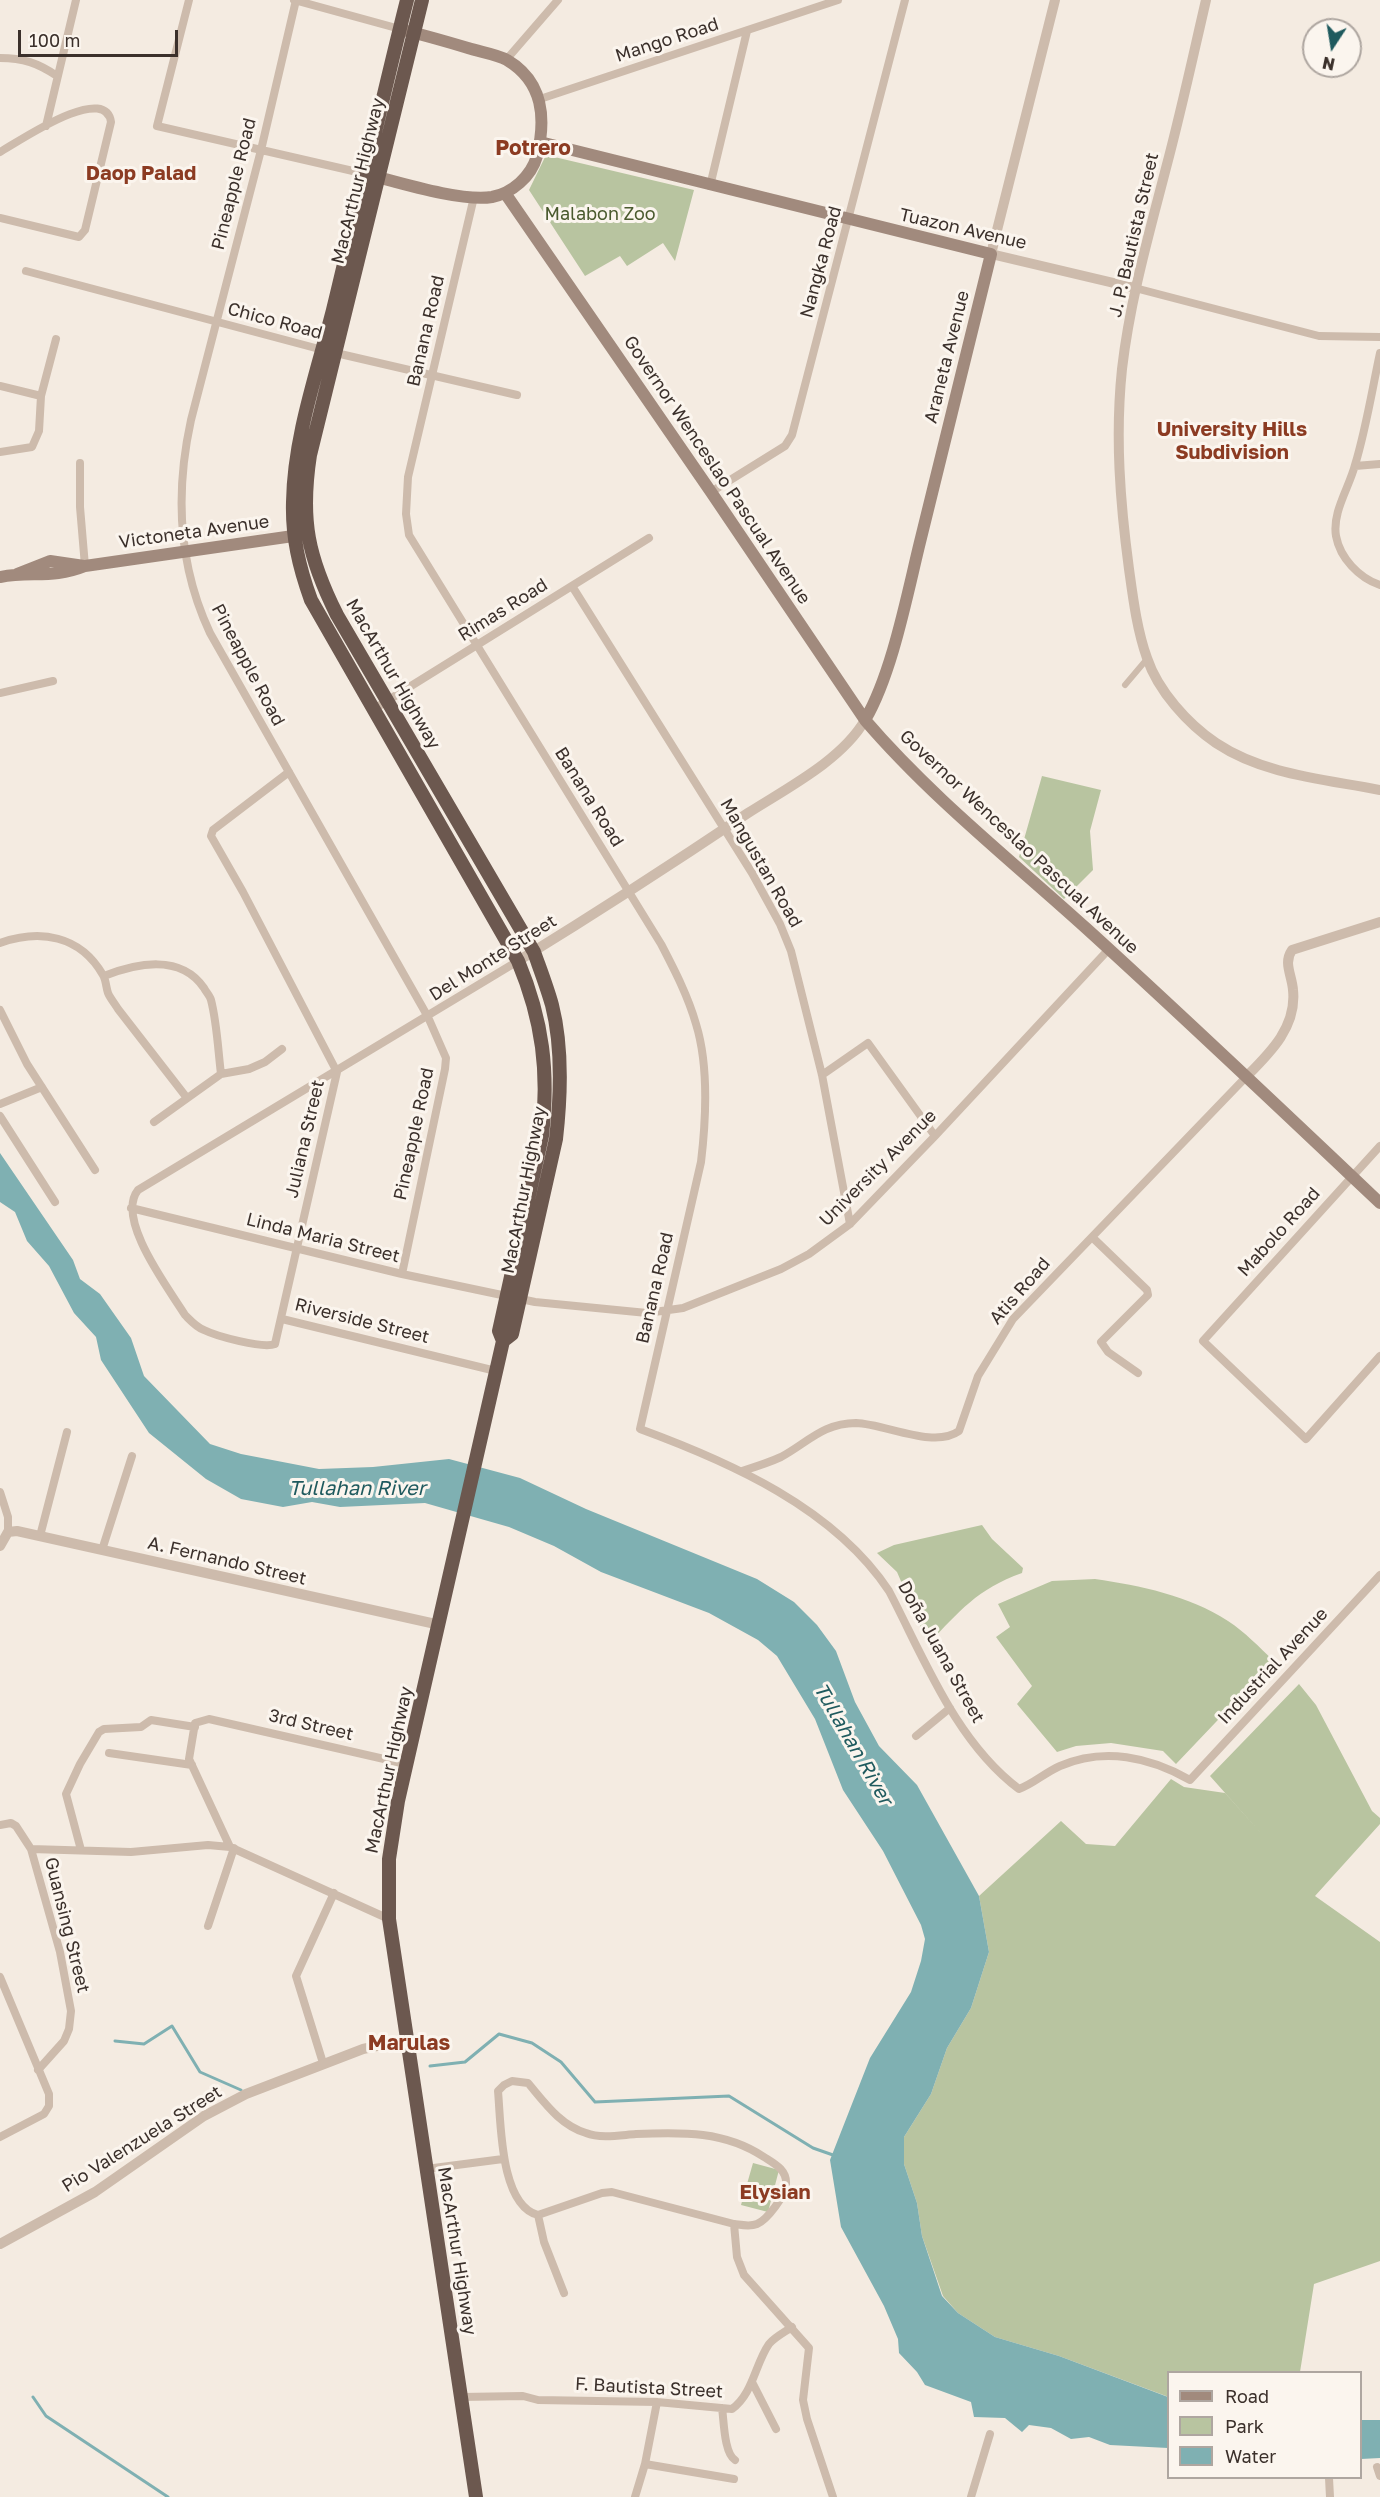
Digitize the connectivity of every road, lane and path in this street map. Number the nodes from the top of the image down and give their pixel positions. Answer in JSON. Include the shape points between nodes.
{"nodes":[{"id":1,"x":76,"y":0,"type":"edge"},
{"id":2,"x":189,"y":0,"type":"edge"},
{"id":3,"x":295,"y":0,"type":"edge"},
{"id":4,"x":407,"y":0,"type":"edge"},
{"id":5,"x":422,"y":0,"type":"edge"},
{"id":6,"x":558,"y":0,"type":"edge"},
{"id":7,"x":838,"y":0,"type":"edge"},
{"id":8,"x":905,"y":0,"type":"edge"},
{"id":9,"x":1055,"y":0,"type":"edge"},
{"id":10,"x":1206,"y":0,"type":"edge"},
{"id":11,"x":407,"y":31,"type":"junction"},
{"id":12,"x":747,"y":31,"type":"junction"},
{"id":13,"x":0,"y":58,"type":"edge"},
{"id":14,"x":506,"y":60,"type":"junction"},
{"id":15,"x":57,"y":76,"type":"junction"},
{"id":16,"x":540,"y":99,"type":"junction"},
{"id":17,"x":46,"y":126,"type":"junction"},
{"id":18,"x":540,"y":142,"type":"junction"},
{"id":19,"x":261,"y":150,"type":"junction"},
{"id":20,"x":0,"y":152,"type":"edge"},
{"id":21,"x":372,"y":176,"type":"junction"},
{"id":22,"x":710,"y":186,"type":"junction"},
{"id":23,"x":505,"y":193,"type":"junction"},
{"id":24,"x":474,"y":197,"type":"junction"},
{"id":25,"x":0,"y":218,"type":"edge"},
{"id":26,"x":849,"y":220,"type":"junction"},
{"id":27,"x":991,"y":254,"type":"junction"},
{"id":28,"x":26,"y":271,"type":"dead end"},
{"id":29,"x":1135,"y":288,"type":"junction"},
{"id":30,"x":216,"y":322,"type":"junction"},
{"id":31,"x":1380,"y":337,"type":"edge"},
{"id":32,"x":56,"y":339,"type":"dead end"},
{"id":33,"x":329,"y":352,"type":"junction"},
{"id":34,"x":1380,"y":353,"type":"edge"},
{"id":35,"x":433,"y":376,"type":"junction"},
{"id":36,"x":0,"y":386,"type":"edge"},
{"id":37,"x":41,"y":396,"type":"junction"},
{"id":38,"x":517,"y":396,"type":"dead end"},
{"id":39,"x":0,"y":452,"type":"edge"},
{"id":40,"x":80,"y":464,"type":"dead end"},
{"id":41,"x":1380,"y":464,"type":"edge"},
{"id":42,"x":1355,"y":465,"type":"junction"},
{"id":43,"x":711,"y":492,"type":"junction"},
{"id":44,"x":300,"y":535,"type":"junction"},
{"id":45,"x":649,"y":538,"type":"dead end"},
{"id":46,"x":184,"y":550,"type":"junction"},
{"id":47,"x":85,"y":566,"type":"junction"},
{"id":48,"x":0,"y":577,"type":"edge"},
{"id":49,"x":1380,"y":585,"type":"edge"},
{"id":50,"x":572,"y":586,"type":"junction"},
{"id":51,"x":476,"y":646,"type":"junction"},
{"id":52,"x":1147,"y":659,"type":"junction"},
{"id":53,"x":53,"y":681,"type":"dead end"},
{"id":54,"x":1125,"y":686,"type":"dead end"},
{"id":55,"x":0,"y":693,"type":"edge"},
{"id":56,"x":387,"y":701,"type":"junction"},
{"id":57,"x":375,"y":709,"type":"junction"},
{"id":58,"x":865,"y":720,"type":"junction"},
{"id":59,"x":289,"y":772,"type":"junction"},
{"id":60,"x":1380,"y":790,"type":"edge"},
{"id":61,"x":724,"y":829,"type":"junction"},
{"id":62,"x":629,"y":893,"type":"junction"},
{"id":63,"x":1380,"y":922,"type":"edge"},
{"id":64,"x":0,"y":943,"type":"edge"},
{"id":65,"x":1109,"y":949,"type":"junction"},
{"id":66,"x":534,"y":952,"type":"junction"},
{"id":67,"x":518,"y":962,"type":"junction"},
{"id":68,"x":104,"y":976,"type":"junction"},
{"id":69,"x":0,"y":1010,"type":"edge"},
{"id":70,"x":428,"y":1017,"type":"junction"},
{"id":71,"x":282,"y":1048,"type":"dead end"},
{"id":72,"x":337,"y":1072,"type":"junction"},
{"id":73,"x":221,"y":1074,"type":"junction"},
{"id":74,"x":822,"y":1075,"type":"junction"},
{"id":75,"x":1246,"y":1077,"type":"junction"},
{"id":76,"x":42,"y":1087,"type":"junction"},
{"id":77,"x":187,"y":1098,"type":"junction"},
{"id":78,"x":0,"y":1104,"type":"edge"},
{"id":79,"x":0,"y":1116,"type":"edge"},
{"id":80,"x":154,"y":1122,"type":"dead end"},
{"id":81,"x":935,"y":1136,"type":"junction"},
{"id":82,"x":1380,"y":1146,"type":"edge"},
{"id":83,"x":95,"y":1170,"type":"dead end"},
{"id":84,"x":1352,"y":1176,"type":"junction"},
{"id":85,"x":55,"y":1202,"type":"dead end"},
{"id":86,"x":1380,"y":1203,"type":"edge"},
{"id":87,"x":131,"y":1208,"type":"junction"},
{"id":88,"x":850,"y":1224,"type":"junction"},
{"id":89,"x":1092,"y":1237,"type":"junction"},
{"id":90,"x":298,"y":1249,"type":"junction"},
{"id":91,"x":402,"y":1274,"type":"junction"},
{"id":92,"x":513,"y":1298,"type":"junction"},
{"id":93,"x":667,"y":1312,"type":"junction"},
{"id":94,"x":282,"y":1319,"type":"junction"},
{"id":95,"x":1380,"y":1356,"type":"edge"},
{"id":96,"x":496,"y":1371,"type":"junction"},
{"id":97,"x":1138,"y":1373,"type":"dead end"},
{"id":98,"x":640,"y":1429,"type":"joint"},
{"id":99,"x":67,"y":1432,"type":"dead end"},
{"id":100,"x":132,"y":1456,"type":"dead end"},
{"id":101,"x":742,"y":1472,"type":"junction"},
{"id":102,"x":0,"y":1492,"type":"edge"},
{"id":103,"x":8,"y":1532,"type":"junction"},
{"id":104,"x":40,"y":1536,"type":"junction"},
{"id":105,"x":0,"y":1546,"type":"edge"},
{"id":106,"x":102,"y":1550,"type":"junction"},
{"id":107,"x":1380,"y":1575,"type":"edge"},
{"id":108,"x":440,"y":1625,"type":"junction"},
{"id":109,"x":950,"y":1708,"type":"junction"},
{"id":110,"x":195,"y":1727,"type":"junction"},
{"id":111,"x":916,"y":1736,"type":"dead end"},
{"id":112,"x":109,"y":1753,"type":"dead end"},
{"id":113,"x":406,"y":1764,"type":"junction"},
{"id":114,"x":192,"y":1765,"type":"junction"},
{"id":115,"x":1190,"y":1780,"type":"joint"},
{"id":116,"x":0,"y":1825,"type":"edge"},
{"id":117,"x":232,"y":1847,"type":"junction"},
{"id":118,"x":32,"y":1849,"type":"junction"},
{"id":119,"x":81,"y":1850,"type":"junction"},
{"id":120,"x":334,"y":1893,"type":"junction"},
{"id":121,"x":389,"y":1919,"type":"junction"},
{"id":122,"x":208,"y":1926,"type":"dead end"},
{"id":123,"x":0,"y":1977,"type":"edge"},
{"id":124,"x":408,"y":2039,"type":"junction"},
{"id":125,"x":322,"y":2063,"type":"junction"},
{"id":126,"x":38,"y":2070,"type":"junction"},
{"id":127,"x":0,"y":2137,"type":"edge"},
{"id":128,"x":503,"y":2159,"type":"junction"},
{"id":129,"x":426,"y":2169,"type":"junction"},
{"id":130,"x":538,"y":2215,"type":"junction"},
{"id":131,"x":734,"y":2224,"type":"junction"},
{"id":132,"x":0,"y":2244,"type":"edge"},
{"id":133,"x":564,"y":2293,"type":"dead end"},
{"id":134,"x":792,"y":2327,"type":"junction"},
{"id":135,"x":752,"y":2382,"type":"junction"},
{"id":136,"x":461,"y":2397,"type":"junction"},
{"id":137,"x":657,"y":2402,"type":"junction"},
{"id":138,"x":722,"y":2408,"type":"junction"},
{"id":139,"x":776,"y":2429,"type":"dead end"},
{"id":140,"x":990,"y":2433,"type":"dead end"},
{"id":141,"x":735,"y":2460,"type":"dead end"},
{"id":142,"x":645,"y":2464,"type":"junction"},
{"id":143,"x":1377,"y":2467,"type":"dead end"},
{"id":144,"x":1380,"y":2476,"type":"edge"},
{"id":145,"x":734,"y":2479,"type":"dead end"},
{"id":146,"x":1329,"y":2479,"type":"edge"},
{"id":147,"x":476,"y":2497,"type":"edge"},
{"id":148,"x":635,"y":2497,"type":"edge"},
{"id":149,"x":833,"y":2497,"type":"edge"},
{"id":150,"x":971,"y":2497,"type":"edge"},
{"id":151,"x":1330,"y":2497,"type":"edge"}],
"edges":[{"from":1,"to":15,"type":"street"},
{"from":2,"to":19,"type":"street","via":[[157,126]]},
{"from":3,"to":11,"type":"street"},
{"from":3,"to":19,"type":"street","name":"Pineapple Road"},
{"from":4,"to":11,"type":"highway","name":"MacArthur Highway"},
{"from":5,"to":11,"type":"highway","name":"MacArthur Highway"},
{"from":6,"to":14,"type":"street"},
{"from":7,"to":12,"type":"street","name":"Mango Road"},
{"from":8,"to":26,"type":"street","name":"Nangka Road"},
{"from":9,"to":27,"type":"street","name":"Araneta Avenue"},
{"from":10,"to":29,"type":"street","name":"J. P. Bautista Street"},
{"from":11,"to":14,"type":"main road"},
{"from":11,"to":21,"type":"highway","name":"MacArthur Highway"},
{"from":12,"to":16,"type":"street","name":"Mango Road"},
{"from":12,"to":22,"type":"street"},
{"from":13,"to":15,"type":"street","via":[[40,64]]},
{"from":14,"to":16,"type":"main road","via":[[527,76]]},
{"from":15,"to":17,"type":"street"},
{"from":16,"to":18,"type":"main road"},
{"from":17,"to":20,"type":"street"},
{"from":17,"to":25,"type":"street","via":[[90,107],[102,108],[110,116],[83,234],[75,238]]},
{"from":18,"to":22,"type":"main road","name":"Tuazon Avenue"},
{"from":18,"to":23,"type":"main road","via":[[535,163],[523,181]]},
{"from":19,"to":21,"type":"street"},
{"from":19,"to":30,"type":"street","name":"Pineapple Road"},
{"from":21,"to":24,"type":"main road"},
{"from":21,"to":33,"type":"highway","name":"MacArthur Highway"},
{"from":22,"to":26,"type":"main road","name":"Tuazon Avenue"},
{"from":23,"to":24,"type":"main road"},
{"from":23,"to":43,"type":"main road","name":"Governor Wenceslao Pascual Avenue"},
{"from":24,"to":35,"type":"street","name":"Banana Road"},
{"from":26,"to":27,"type":"main road","name":"Tuazon Avenue"},
{"from":26,"to":43,"type":"street","name":"Nangka Road","via":[[792,435],[785,446]]},
{"from":27,"to":29,"type":"street","name":"Tuazon Avenue"},
{"from":27,"to":58,"type":"main road","name":"Araneta Avenue","via":[[905,601],[885,671]]},
{"from":28,"to":30,"type":"street","name":"Chico Road"},
{"from":29,"to":31,"type":"street","name":"Tuazon Avenue","via":[[1319,336]]},
{"from":29,"to":52,"type":"street","name":"J. P. Bautista Street","via":[[1122,369],[1118,456],[1121,511]]},
{"from":30,"to":33,"type":"street","name":"Chico Road"},
{"from":30,"to":46,"type":"street","name":"Pineapple Road","via":[[183,456]]},
{"from":32,"to":37,"type":"street"},
{"from":33,"to":35,"type":"street","name":"Chico Road"},
{"from":33,"to":44,"type":"highway","name":"MacArthur Highway"},
{"from":34,"to":42,"type":"street"},
{"from":35,"to":38,"type":"street","name":"Chico Road"},
{"from":35,"to":51,"type":"street","name":"Banana Road","via":[[408,477],[407,526]]},
{"from":36,"to":37,"type":"street"},
{"from":37,"to":39,"type":"street","via":[[39,431],[32,447]]},
{"from":40,"to":47,"type":"street"},
{"from":41,"to":42,"type":"street"},
{"from":42,"to":49,"type":"street","via":[[1337,513],[1335,534],[1341,554],[1354,569]]},
{"from":43,"to":58,"type":"main road","name":"Governor Wenceslao Pascual Avenue"},
{"from":44,"to":46,"type":"main road","name":"Victoneta Avenue"},
{"from":44,"to":56,"type":"highway","name":"MacArthur Highway","via":[[327,594]]},
{"from":44,"to":57,"type":"highway","name":"MacArthur Highway","via":[[303,576],[311,600]]},
{"from":45,"to":50,"type":"street","name":"Rimas Road"},
{"from":46,"to":47,"type":"main road","name":"Victoneta Avenue"},
{"from":46,"to":59,"type":"street","name":"Pineapple Road","via":[[199,609]]},
{"from":47,"to":48,"type":"main road","name":"Victoneta Avenue","via":[[68,573]]},
{"from":50,"to":51,"type":"street","name":"Rimas Road"},
{"from":50,"to":61,"type":"street","name":"Mangustan Road"},
{"from":51,"to":56,"type":"street","name":"Rimas Road"},
{"from":51,"to":62,"type":"street","name":"Banana Road"},
{"from":52,"to":54,"type":"street"},
{"from":52,"to":60,"type":"street","name":"J. P. Bautista Street","via":[[1190,721],[1242,758],[1267,768]]},
{"from":53,"to":55,"type":"street"},
{"from":56,"to":57,"type":"street","name":"Rimas Road"},
{"from":56,"to":66,"type":"highway","name":"MacArthur Highway"},
{"from":57,"to":67,"type":"highway","name":"MacArthur Highway"},
{"from":58,"to":61,"type":"street","name":"Del Monte Street","via":[[847,744]]},
{"from":58,"to":65,"type":"main road","name":"Governor Wenceslao Pascual Avenue","via":[[947,803]]},
{"from":59,"to":70,"type":"street","name":"Pineapple Road"},
{"from":59,"to":72,"type":"street","via":[[213,830],[211,837]]},
{"from":61,"to":62,"type":"street","name":"Del Monte Street"},
{"from":61,"to":74,"type":"street","name":"Mangustan Road","via":[[788,944]]},
{"from":62,"to":66,"type":"street","name":"Del Monte Street"},
{"from":62,"to":93,"type":"street","name":"Banana Road","via":[[684,988],[697,1027],[703,1072],[706,1117],[701,1162]]},
{"from":63,"to":75,"type":"street","via":[[1292,950],[1287,957],[1292,1006],[1283,1035]]},
{"from":64,"to":68,"type":"street","via":[[38,934],[61,940],[77,946]]},
{"from":65,"to":75,"type":"main road","name":"Governor Wenceslao Pascual Avenue"},
{"from":65,"to":81,"type":"street","name":"University Avenue"},
{"from":66,"to":67,"type":"street","name":"Del Monte Street"},
{"from":66,"to":92,"type":"highway","name":"MacArthur Highway","via":[[554,1018],[560,1065],[559,1110],[556,1139]]},
{"from":67,"to":70,"type":"street","name":"Del Monte Street"},
{"from":67,"to":92,"type":"highway","name":"MacArthur Highway","via":[[539,1021],[546,1065],[542,1136]]},
{"from":68,"to":73,"type":"street","via":[[152,964],[179,968],[196,976],[211,999]]},
{"from":68,"to":77,"type":"street","via":[[118,1009]]},
{"from":69,"to":76,"type":"street"},
{"from":70,"to":72,"type":"street","name":"Del Monte Street"},
{"from":70,"to":91,"type":"street","name":"Pineapple Road","via":[[446,1058],[445,1069]]},
{"from":71,"to":73,"type":"street","via":[[249,1070]]},
{"from":72,"to":87,"type":"street","name":"Del Monte Street","via":[[138,1191]]},
{"from":72,"to":90,"type":"street","name":"Juliana Street"},
{"from":73,"to":77,"type":"street"},
{"from":74,"to":81,"type":"street","via":[[868,1043]]},
{"from":74,"to":88,"type":"street","name":"Mangustan Road"},
{"from":75,"to":84,"type":"main road","name":"Governor Wenceslao Pascual Avenue"},
{"from":75,"to":89,"type":"street","name":"Atis Road"},
{"from":76,"to":78,"type":"street"},
{"from":76,"to":83,"type":"street"},
{"from":77,"to":80,"type":"street"},
{"from":79,"to":85,"type":"street"},
{"from":81,"to":88,"type":"street","name":"University Avenue"},
{"from":82,"to":84,"type":"street","name":"Mabolo Road"},
{"from":84,"to":86,"type":"main road","name":"Governor Wenceslao Pascual Avenue"},
{"from":84,"to":95,"type":"street","name":"Mabolo Road","via":[[1203,1341],[1306,1439]]},
{"from":87,"to":90,"type":"street","name":"Linda Maria Street"},
{"from":87,"to":94,"type":"street","name":"Riverside Street","via":[[147,1253],[193,1324],[205,1331],[270,1346],[277,1339]]},
{"from":88,"to":93,"type":"street","name":"University Avenue","via":[[781,1269]]},
{"from":89,"to":97,"type":"street","via":[[1147,1290],[1148,1295],[1101,1342],[1108,1352]]},
{"from":89,"to":101,"type":"street","name":"Atis Road","via":[[1013,1319],[978,1376],[963,1426],[954,1435],[941,1439],[842,1424],[824,1429],[778,1458]]},
{"from":90,"to":91,"type":"street","name":"Linda Maria Street"},
{"from":90,"to":94,"type":"street","name":"Juliana Street"},
{"from":91,"to":92,"type":"street","name":"Linda Maria Street"},
{"from":92,"to":93,"type":"street","name":"University Avenue","via":[[613,1311]]},
{"from":92,"to":96,"type":"highway","name":"MacArthur Highway","via":[[499,1331],[503,1341]]},
{"from":93,"to":98,"type":"street","name":"Banana Road"},
{"from":94,"to":96,"type":"street","name":"Riverside Street"},
{"from":96,"to":108,"type":"highway","name":"MacArthur Highway"},
{"from":98,"to":101,"type":"street","name":"Doña Juana Street"},
{"from":99,"to":104,"type":"street"},
{"from":100,"to":106,"type":"street"},
{"from":101,"to":109,"type":"street","name":"Doña Juana Street","via":[[802,1508],[856,1552],[880,1578]]},
{"from":102,"to":103,"type":"street"},
{"from":103,"to":104,"type":"street","name":"A. Fernando Street"},
{"from":103,"to":105,"type":"street"},
{"from":104,"to":106,"type":"street","name":"A. Fernando Street"},
{"from":106,"to":108,"type":"street","name":"A. Fernando Street"},
{"from":107,"to":115,"type":"street","name":"Industrial Avenue"},
{"from":108,"to":113,"type":"highway","name":"MacArthur Highway"},
{"from":109,"to":111,"type":"street"},
{"from":109,"to":115,"type":"street","name":"Doña Juana Street","via":[[984,1755],[1019,1789],[1061,1765],[1106,1756],[1150,1761]]},
{"from":110,"to":113,"type":"street","name":"3rd Street","via":[[195,1723],[209,1719]]},
{"from":110,"to":114,"type":"street","via":[[189,1759]]},
{"from":110,"to":119,"type":"street","via":[[151,1720],[141,1727],[99,1732],[66,1794]]},
{"from":112,"to":114,"type":"street"},
{"from":113,"to":121,"type":"highway","name":"MacArthur Highway","via":[[388,1859]]},
{"from":114,"to":117,"type":"street"},
{"from":116,"to":118,"type":"street","via":[[16,1826]]},
{"from":117,"to":119,"type":"street"},
{"from":117,"to":120,"type":"street"},
{"from":117,"to":122,"type":"street"},
{"from":118,"to":119,"type":"street"},
{"from":118,"to":126,"type":"street","name":"Guansing Street","via":[[60,1952],[71,2012],[64,2042]]},
{"from":120,"to":121,"type":"street"},
{"from":120,"to":125,"type":"street","via":[[296,1976]]},
{"from":121,"to":124,"type":"highway","name":"MacArthur Highway"},
{"from":123,"to":126,"type":"street"},
{"from":124,"to":125,"type":"street","name":"Pio Valenzuela Street"},
{"from":124,"to":129,"type":"highway","name":"MacArthur Highway"},
{"from":125,"to":132,"type":"street","name":"Pio Valenzuela Street","via":[[204,2116],[95,2192]]},
{"from":126,"to":127,"type":"street","via":[[49,2094],[49,2106],[44,2114]]},
{"from":128,"to":129,"type":"street"},
{"from":128,"to":130,"type":"street","via":[[522,2205],[529,2213]]},
{"from":128,"to":131,"type":"street","via":[[498,2091],[512,2081],[528,2083],[556,2115],[587,2134],[708,2134],[730,2139],[781,2169],[786,2184],[784,2194],[757,2225]]},
{"from":129,"to":136,"type":"highway","name":"MacArthur Highway"},
{"from":130,"to":131,"type":"street","via":[[612,2192]]},
{"from":130,"to":133,"type":"street"},
{"from":131,"to":134,"type":"street","via":[[737,2257],[744,2275]]},
{"from":134,"to":135,"type":"street","name":"F. Bautista Street","via":[[770,2343]]},
{"from":134,"to":149,"type":"street","via":[[809,2348],[803,2400]]},
{"from":135,"to":138,"type":"street","name":"F. Bautista Street","via":[[737,2405]]},
{"from":135,"to":139,"type":"street"},
{"from":136,"to":137,"type":"street","name":"F. Bautista Street"},
{"from":136,"to":147,"type":"highway","name":"MacArthur Highway"},
{"from":137,"to":138,"type":"street","name":"F. Bautista Street"},
{"from":137,"to":142,"type":"street"},
{"from":138,"to":141,"type":"street","via":[[728,2451]]},
{"from":140,"to":150,"type":"street"},
{"from":142,"to":145,"type":"street"},
{"from":142,"to":148,"type":"street"},
{"from":143,"to":144,"type":"street"},
{"from":146,"to":151,"type":"street"}]}
